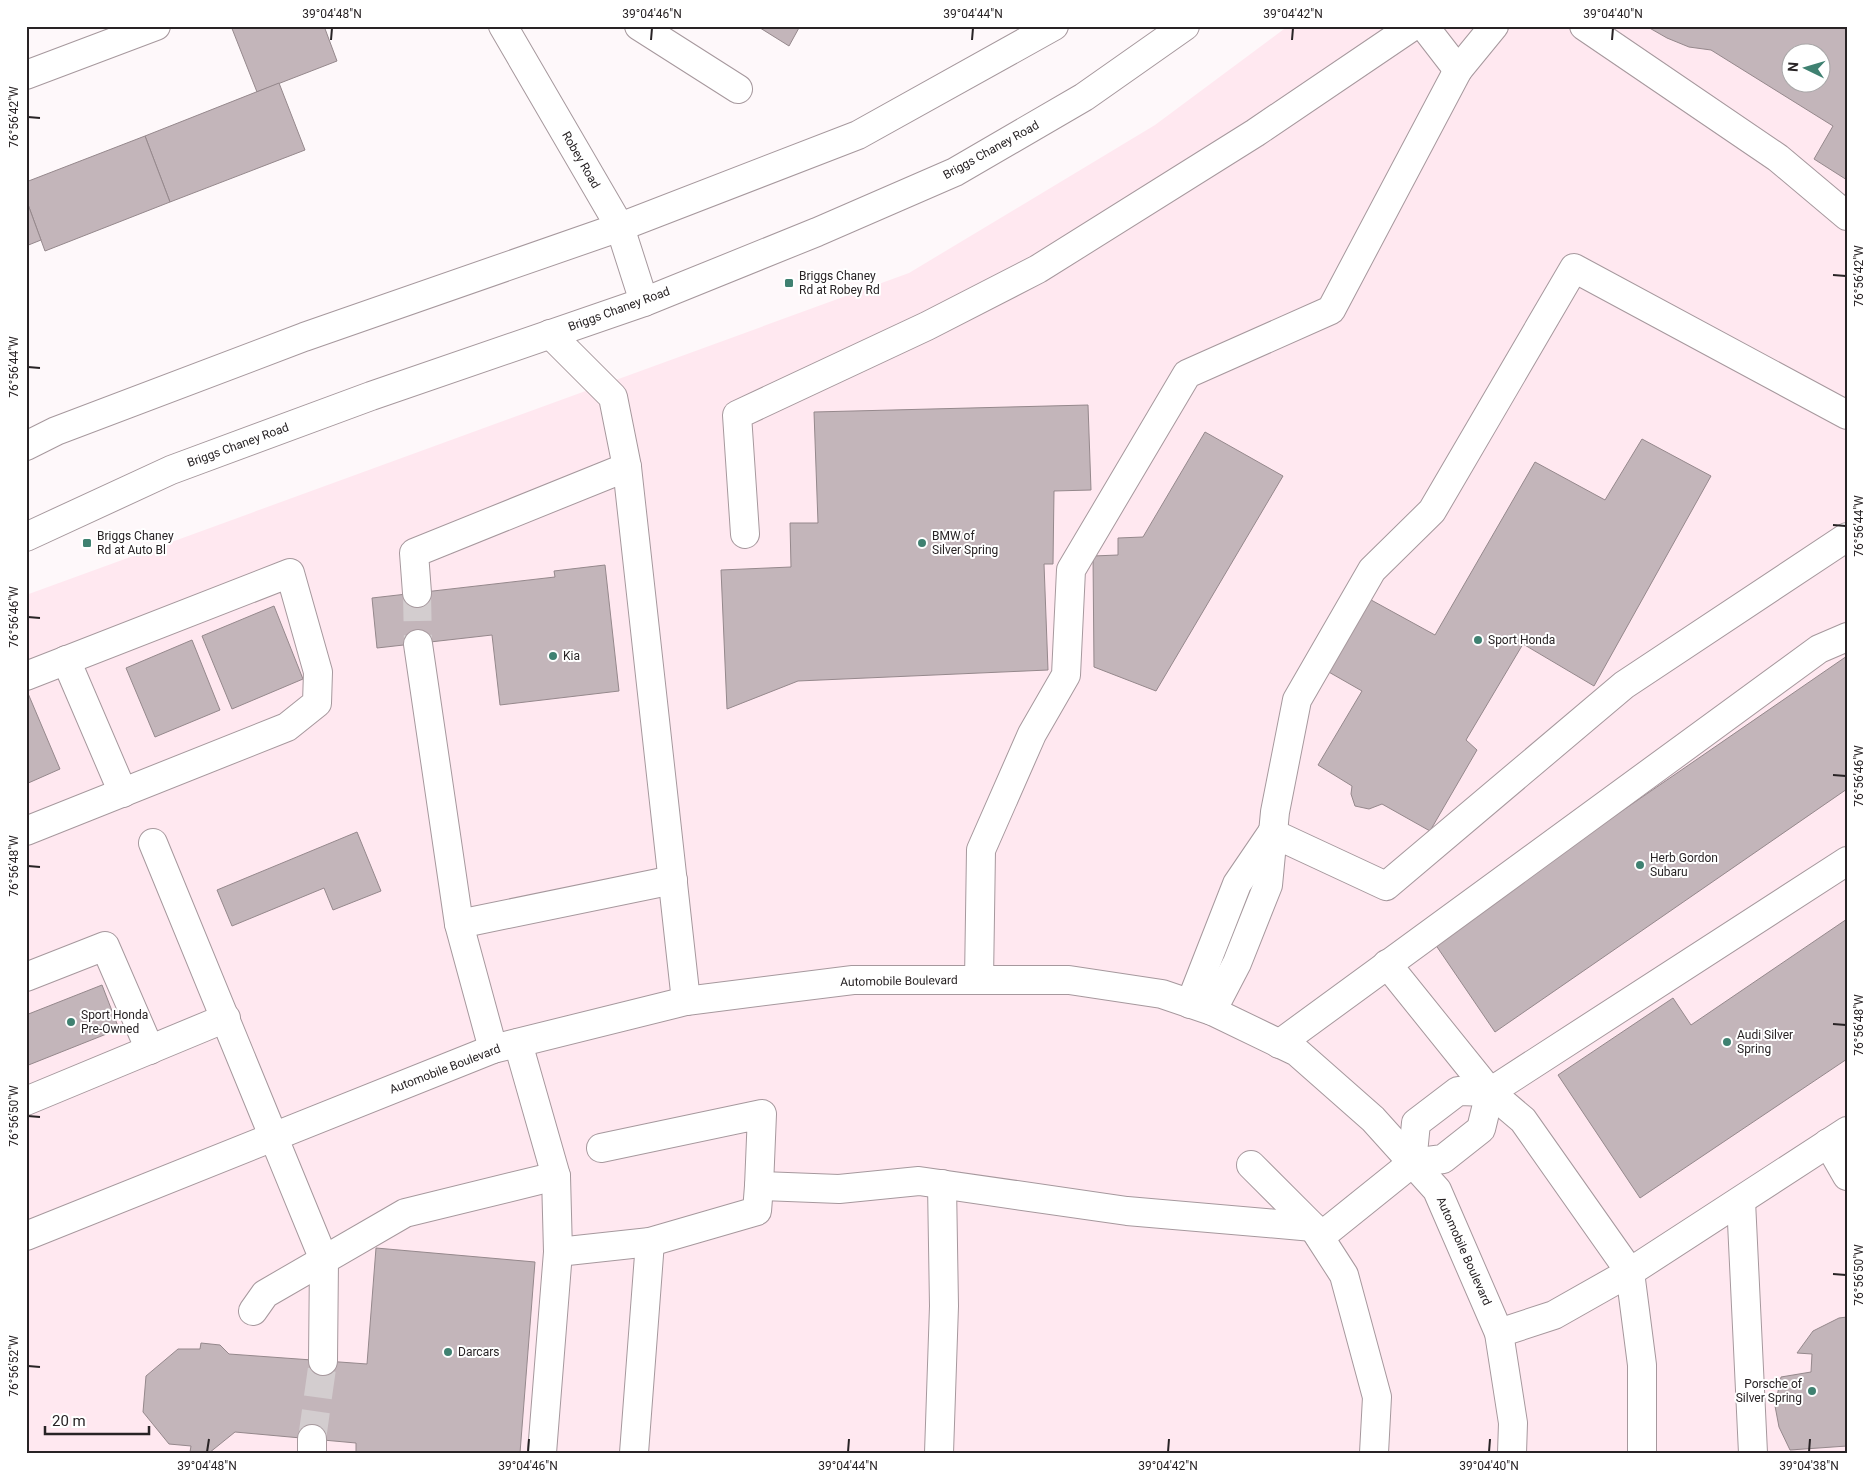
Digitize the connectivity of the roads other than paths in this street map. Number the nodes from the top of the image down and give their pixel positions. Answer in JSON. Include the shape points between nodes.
{"nodes":[{"id":1,"x":156,"y":26,"type":"edge"},
{"id":2,"x":503,"y":26,"type":"edge"},
{"id":3,"x":639,"y":26,"type":"edge"},
{"id":4,"x":1054,"y":26,"type":"edge"},
{"id":5,"x":1185,"y":26,"type":"edge"},
{"id":6,"x":1413,"y":26,"type":"edge"},
{"id":7,"x":1424,"y":26,"type":"edge"},
{"id":8,"x":1494,"y":26,"type":"edge"},
{"id":9,"x":1584,"y":26,"type":"edge"},
{"id":10,"x":1458,"y":70,"type":"junction"},
{"id":11,"x":26,"y":75,"type":"edge"},
{"id":12,"x":738,"y":89,"type":"dead end"},
{"id":13,"x":1847,"y":216,"type":"edge"},
{"id":14,"x":620,"y":227,"type":"junction"},
{"id":15,"x":644,"y":302,"type":"junction"},
{"id":16,"x":550,"y":334,"type":"junction"},
{"id":17,"x":1847,"y":415,"type":"edge"},
{"id":18,"x":26,"y":446,"type":"edge"},
{"id":19,"x":627,"y":467,"type":"junction"},
{"id":20,"x":745,"y":534,"type":"dead end"},
{"id":21,"x":26,"y":537,"type":"edge"},
{"id":22,"x":1847,"y":538,"type":"edge"},
{"id":23,"x":417,"y":593,"type":"tunnel mouth"},
{"id":24,"x":1847,"y":637,"type":"edge"},
{"id":25,"x":418,"y":644,"type":"tunnel mouth"},
{"id":26,"x":66,"y":660,"type":"junction"},
{"id":27,"x":26,"y":676,"type":"edge"},
{"id":28,"x":123,"y":792,"type":"junction"},
{"id":29,"x":26,"y":831,"type":"edge"},
{"id":30,"x":1272,"y":833,"type":"junction"},
{"id":31,"x":154,"y":843,"type":"dead end"},
{"id":32,"x":1847,"y":861,"type":"edge"},
{"id":33,"x":673,"y":880,"type":"junction"},
{"id":34,"x":459,"y":924,"type":"junction"},
{"id":35,"x":1387,"y":964,"type":"junction"},
{"id":36,"x":26,"y":977,"type":"edge"},
{"id":37,"x":979,"y":980,"type":"junction"},
{"id":38,"x":686,"y":1001,"type":"junction"},
{"id":39,"x":1201,"y":1008,"type":"junction"},
{"id":40,"x":226,"y":1018,"type":"junction"},
{"id":41,"x":1278,"y":1044,"type":"junction"},
{"id":42,"x":506,"y":1046,"type":"junction"},
{"id":43,"x":150,"y":1050,"type":"junction"},
{"id":44,"x":1490,"y":1092,"type":"junction"},
{"id":45,"x":26,"y":1101,"type":"edge"},
{"id":46,"x":275,"y":1136,"type":"junction"},
{"id":47,"x":1838,"y":1137,"type":"edge"},
{"id":48,"x":601,"y":1148,"type":"dead end"},
{"id":49,"x":1412,"y":1163,"type":"junction"},
{"id":50,"x":1251,"y":1165,"type":"dead end"},
{"id":51,"x":556,"y":1176,"type":"junction"},
{"id":52,"x":1847,"y":1176,"type":"edge"},
{"id":53,"x":942,"y":1184,"type":"junction"},
{"id":54,"x":759,"y":1186,"type":"junction"},
{"id":55,"x":1741,"y":1200,"type":"junction"},
{"id":56,"x":1316,"y":1232,"type":"junction"},
{"id":57,"x":26,"y":1236,"type":"edge"},
{"id":58,"x":650,"y":1242,"type":"junction"},
{"id":59,"x":558,"y":1252,"type":"junction"},
{"id":60,"x":324,"y":1260,"type":"junction"},
{"id":61,"x":1630,"y":1272,"type":"junction"},
{"id":62,"x":253,"y":1311,"type":"dead end"},
{"id":63,"x":1499,"y":1333,"type":"junction"},
{"id":64,"x":323,"y":1361,"type":"tunnel mouth"},
{"id":65,"x":542,"y":1453,"type":"edge"},
{"id":66,"x":634,"y":1453,"type":"edge"},
{"id":67,"x":939,"y":1453,"type":"edge"},
{"id":68,"x":1374,"y":1453,"type":"edge"},
{"id":69,"x":1512,"y":1453,"type":"edge"},
{"id":70,"x":1642,"y":1453,"type":"edge"},
{"id":71,"x":1753,"y":1453,"type":"edge"}],
"edges":[{"from":1,"to":11,"type":"main road"},
{"from":2,"to":14,"type":"main road","name":"Robey Road"},
{"from":3,"to":12,"type":"main road"},
{"from":4,"to":14,"type":"main road","via":[[858,135]]},
{"from":5,"to":15,"type":"main road","name":"Briggs Chaney Road","via":[[1084,97],[955,172]]},
{"from":6,"to":20,"type":"main road","via":[[1255,133],[1038,269],[927,326],[737,415]]},
{"from":7,"to":10,"type":"main road"},
{"from":8,"to":10,"type":"main road"},
{"from":9,"to":13,"type":"main road","via":[[1778,158]]},
{"from":10,"to":37,"type":"main road","via":[[1331,310],[1187,374],[1072,570],[1066,675],[1032,734],[981,850]]},
{"from":14,"to":15,"type":"main road","name":"Robey Road"},
{"from":14,"to":18,"type":"main road","via":[[304,337],[56,431]]},
{"from":15,"to":16,"type":"main road","name":"Briggs Chaney Road"},
{"from":16,"to":19,"type":"main road","via":[[613,397]]},
{"from":16,"to":21,"type":"main road","name":"Briggs Chaney Road","via":[[170,470]]},
{"from":17,"to":30,"type":"main road","via":[[1574,268],[1432,511],[1372,570],[1297,700]]},
{"from":19,"to":23,"type":"main road","via":[[414,553]]},
{"from":19,"to":33,"type":"main road"},
{"from":22,"to":30,"type":"main road","via":[[1624,685],[1386,886]]},
{"from":24,"to":35,"type":"main road","via":[[1819,649]]},
{"from":25,"to":34,"type":"main road"},
{"from":26,"to":27,"type":"main road"},
{"from":26,"to":28,"type":"main road"},
{"from":26,"to":28,"type":"main road","via":[[290,572],[318,672],[317,703],[287,727]]},
{"from":28,"to":29,"type":"main road"},
{"from":30,"to":39,"type":"main road","via":[[1268,886],[1237,963]]},
{"from":31,"to":40,"type":"main road"},
{"from":32,"to":44,"type":"main road"},
{"from":33,"to":34,"type":"main road"},
{"from":33,"to":38,"type":"main road"},
{"from":34,"to":42,"type":"main road"},
{"from":35,"to":41,"type":"main road"},
{"from":35,"to":44,"type":"main road"},
{"from":36,"to":43,"type":"main road","via":[[105,946]]},
{"from":37,"to":38,"type":"main road","name":"Automobile Boulevard","via":[[853,980]]},
{"from":37,"to":39,"type":"main road","name":"Automobile Boulevard","via":[[1068,980],[1162,994]]},
{"from":38,"to":42,"type":"main road","name":"Automobile Boulevard"},
{"from":39,"to":41,"type":"main road","name":"Automobile Boulevard"},
{"from":40,"to":43,"type":"main road"},
{"from":40,"to":46,"type":"main road"},
{"from":41,"to":49,"type":"main road","name":"Automobile Boulevard","via":[[1297,1052],[1373,1119]]},
{"from":42,"to":46,"type":"main road","name":"Automobile Boulevard"},
{"from":42,"to":51,"type":"main road"},
{"from":43,"to":45,"type":"main road"},
{"from":44,"to":49,"type":"main road","via":[[1481,1129],[1442,1159]]},
{"from":44,"to":49,"type":"main road","via":[[1458,1091],[1416,1123]]},
{"from":44,"to":61,"type":"main road","via":[[1523,1120]]},
{"from":46,"to":57,"type":"main road","name":"Automobile Boulevard"},
{"from":46,"to":60,"type":"main road"},
{"from":47,"to":52,"type":"main road"},
{"from":47,"to":55,"type":"main road"},
{"from":48,"to":54,"type":"main road","via":[[762,1114]]},
{"from":49,"to":56,"type":"main road"},
{"from":49,"to":63,"type":"main road","name":"Automobile Boulevard","via":[[1437,1190]]},
{"from":50,"to":56,"type":"main road"},
{"from":51,"to":59,"type":"main road"},
{"from":51,"to":60,"type":"main road","via":[[405,1213]]},
{"from":53,"to":54,"type":"main road","via":[[920,1181],[839,1189]]},
{"from":53,"to":56,"type":"main road","via":[[1127,1211]]},
{"from":53,"to":67,"type":"main road","via":[[944,1306]]},
{"from":54,"to":58,"type":"main road","via":[[756,1212]]},
{"from":55,"to":61,"type":"main road"},
{"from":55,"to":71,"type":"main road"},
{"from":56,"to":68,"type":"main road","via":[[1344,1275],[1377,1397]]},
{"from":58,"to":59,"type":"main road"},
{"from":58,"to":66,"type":"main road"},
{"from":59,"to":65,"type":"main road"},
{"from":60,"to":62,"type":"main road","via":[[265,1294]]},
{"from":60,"to":64,"type":"main road"},
{"from":61,"to":63,"type":"main road","via":[[1554,1315]]},
{"from":61,"to":70,"type":"main road","via":[[1642,1365]]},
{"from":63,"to":69,"type":"main road","name":"Automobile Boulevard","via":[[1513,1423]]}]}
